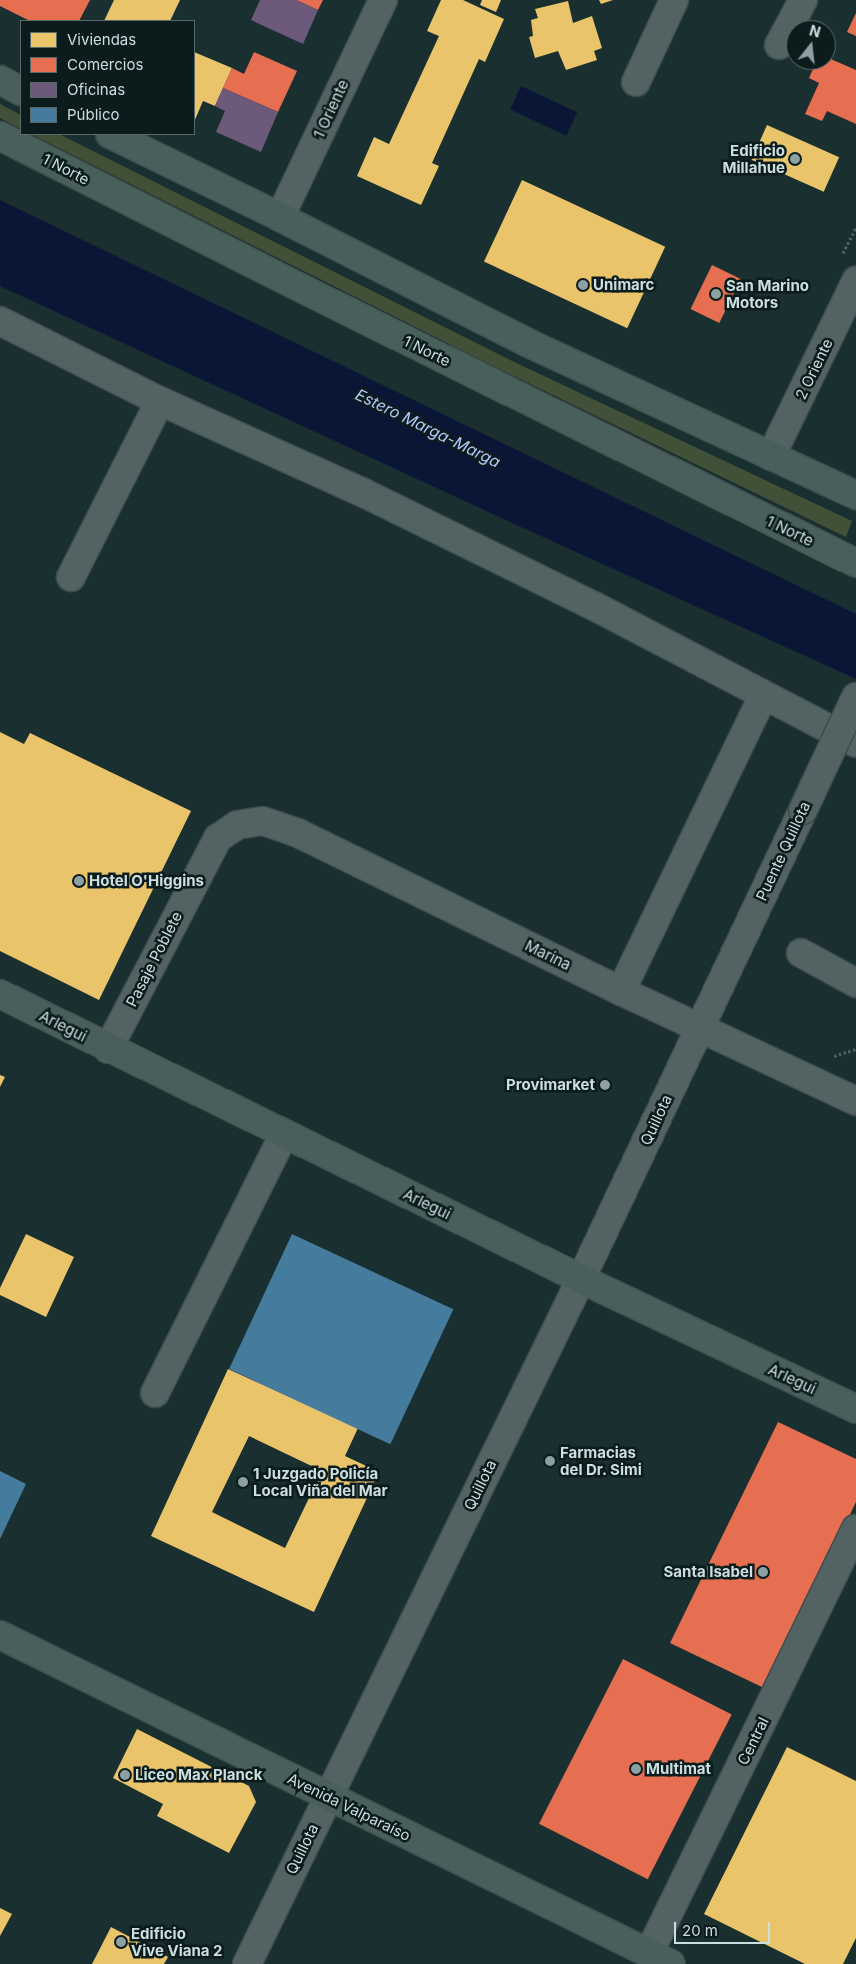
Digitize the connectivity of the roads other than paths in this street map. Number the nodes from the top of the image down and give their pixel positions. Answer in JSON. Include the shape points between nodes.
{"nodes":[{"id":1,"x":382,"y":0,"type":"edge"},
{"id":2,"x":674,"y":0,"type":"edge"},
{"id":3,"x":803,"y":0,"type":"edge"},
{"id":4,"x":779,"y":45,"type":"dead end"},
{"id":5,"x":0,"y":80,"type":"edge"},
{"id":6,"x":636,"y":82,"type":"dead end"},
{"id":7,"x":20,"y":90,"type":"edge"},
{"id":8,"x":112,"y":135,"type":"edge"},
{"id":9,"x":0,"y":136,"type":"edge"},
{"id":10,"x":280,"y":217,"type":"junction"},
{"id":11,"x":856,"y":281,"type":"edge"},
{"id":12,"x":0,"y":322,"type":"edge"},
{"id":13,"x":160,"y":401,"type":"junction"},
{"id":14,"x":771,"y":456,"type":"junction"},
{"id":15,"x":856,"y":496,"type":"edge"},
{"id":16,"x":856,"y":563,"type":"edge"},
{"id":17,"x":71,"y":577,"type":"dead end"},
{"id":18,"x":763,"y":696,"type":"junction"},
{"id":19,"x":856,"y":697,"type":"edge"},
{"id":20,"x":856,"y":743,"type":"edge"},
{"id":21,"x":237,"y":825,"type":"joint"},
{"id":22,"x":801,"y":952,"type":"dead end"},
{"id":23,"x":856,"y":983,"type":"edge"},
{"id":24,"x":621,"y":991,"type":"junction"},
{"id":25,"x":0,"y":994,"type":"edge"},
{"id":26,"x":705,"y":1016,"type":"junction"},
{"id":27,"x":108,"y":1049,"type":"junction"},
{"id":28,"x":856,"y":1101,"type":"edge"},
{"id":29,"x":284,"y":1134,"type":"junction"},
{"id":30,"x":581,"y":1279,"type":"junction"},
{"id":31,"x":155,"y":1393,"type":"dead end"},
{"id":32,"x":856,"y":1409,"type":"edge"},
{"id":33,"x":856,"y":1529,"type":"edge"},
{"id":34,"x":0,"y":1635,"type":"edge"},
{"id":35,"x":328,"y":1797,"type":"junction"},
{"id":36,"x":660,"y":1959,"type":"edge"},
{"id":37,"x":247,"y":1964,"type":"edge"}],
"edges":[{"from":1,"to":10,"type":"street","name":"1 Oriente"},
{"from":2,"to":6,"type":"street"},
{"from":3,"to":4,"type":"street"},
{"from":5,"to":7,"type":"main road"},
{"from":8,"to":10,"type":"main road"},
{"from":9,"to":16,"type":"main road","name":"1 Norte"},
{"from":10,"to":14,"type":"main road","via":[[526,342]]},
{"from":11,"to":14,"type":"street","name":"2 Oriente"},
{"from":12,"to":13,"type":"street"},
{"from":13,"to":17,"type":"street"},
{"from":13,"to":18,"type":"street","via":[[362,492],[596,607]]},
{"from":14,"to":15,"type":"main road"},
{"from":18,"to":20,"type":"street"},
{"from":18,"to":24,"type":"street"},
{"from":19,"to":26,"type":"street","name":"Puente Quillota","bridge":true},
{"from":21,"to":24,"type":"street","name":"Marina","via":[[263,821],[298,833]]},
{"from":21,"to":27,"type":"street","name":"Pasaje Poblete","via":[[218,838]]},
{"from":22,"to":23,"type":"street"},
{"from":24,"to":26,"type":"street","name":"Marina"},
{"from":25,"to":27,"type":"main road","name":"Arlegui"},
{"from":26,"to":28,"type":"street","name":"Marina"},
{"from":26,"to":30,"type":"street","name":"Quillota"},
{"from":27,"to":29,"type":"main road","name":"Arlegui"},
{"from":29,"to":30,"type":"main road","name":"Arlegui"},
{"from":29,"to":31,"type":"street"},
{"from":30,"to":32,"type":"main road","name":"Arlegui"},
{"from":30,"to":35,"type":"street","name":"Quillota"},
{"from":33,"to":36,"type":"street","name":"Central"},
{"from":34,"to":35,"type":"main road","name":"Avenida Valparaíso"},
{"from":35,"to":36,"type":"main road","name":"Avenida Valparaíso"},
{"from":35,"to":37,"type":"street","name":"Quillota"}]}
